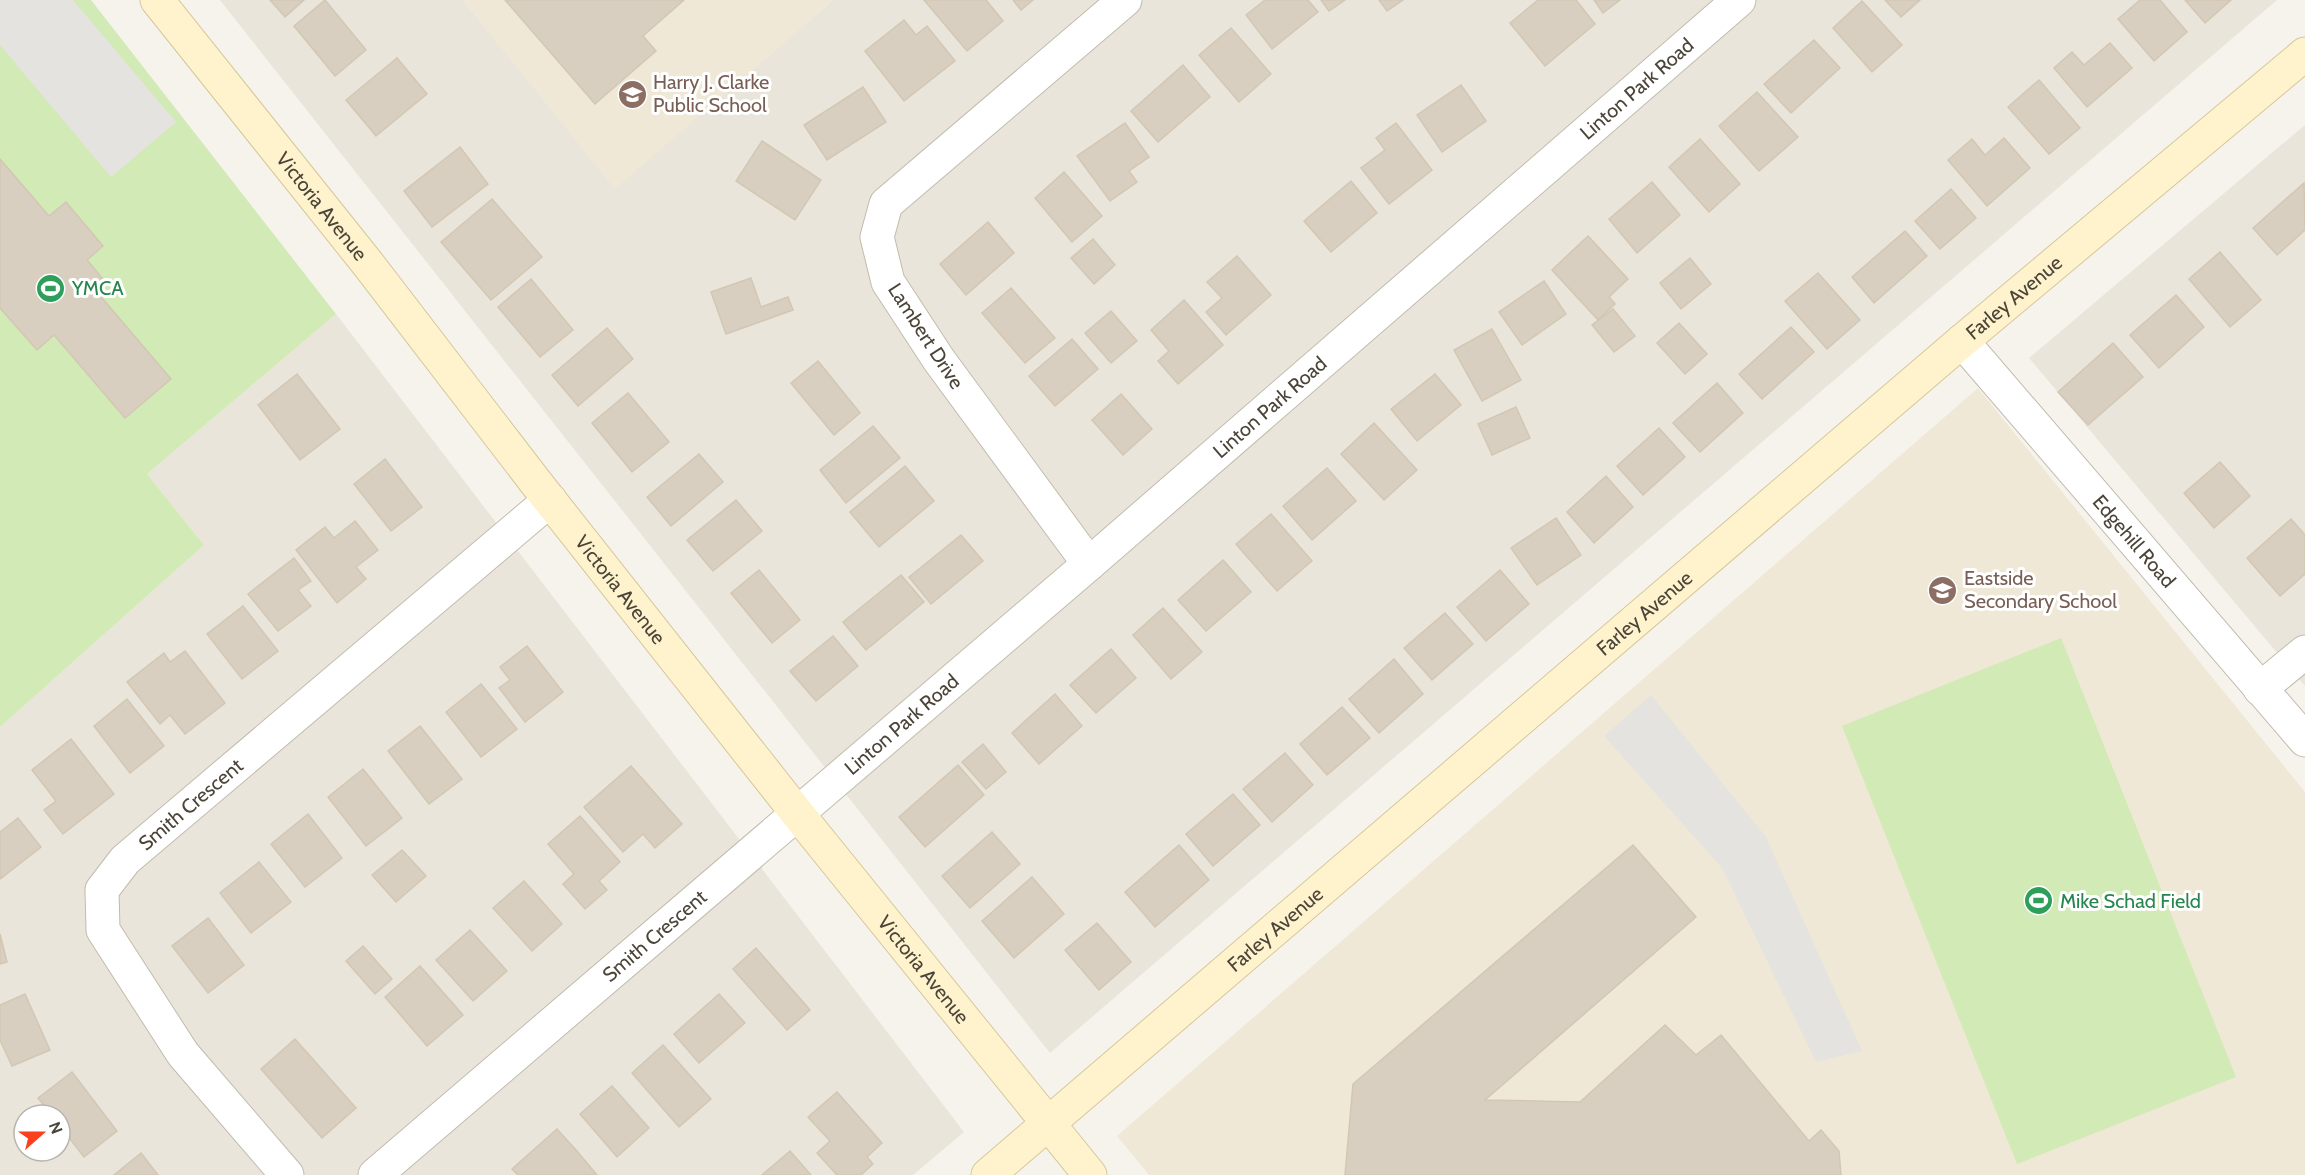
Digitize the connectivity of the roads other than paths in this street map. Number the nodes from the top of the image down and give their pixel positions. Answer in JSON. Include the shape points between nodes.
{"nodes":[{"id":1,"x":157,"y":0,"type":"edge"},
{"id":2,"x":1125,"y":0,"type":"edge"},
{"id":3,"x":1739,"y":0,"type":"edge"},
{"id":4,"x":2305,"y":54,"type":"edge"},
{"id":5,"x":1962,"y":341,"type":"junction"},
{"id":6,"x":550,"y":500,"type":"junction"},
{"id":7,"x":1089,"y":564,"type":"junction"},
{"id":8,"x":2305,"y":652,"type":"edge"},
{"id":9,"x":2260,"y":689,"type":"junction"},
{"id":10,"x":2305,"y":740,"type":"edge"},
{"id":11,"x":797,"y":813,"type":"junction"},
{"id":12,"x":1048,"y":1123,"type":"junction"},
{"id":13,"x":287,"y":1175,"type":"edge"},
{"id":14,"x":375,"y":1175,"type":"edge"},
{"id":15,"x":987,"y":1175,"type":"edge"},
{"id":16,"x":1090,"y":1175,"type":"edge"}],
"edges":[{"from":1,"to":6,"type":"street","name":"Victoria Avenue"},
{"from":2,"to":7,"type":"street","name":"Lambert Drive","via":[[886,204],[877,237],[888,282],[939,360]]},
{"from":3,"to":7,"type":"street","name":"Linton Park Road"},
{"from":4,"to":5,"type":"street","name":"Farley Avenue"},
{"from":5,"to":9,"type":"street","name":"Edgehill Road"},
{"from":5,"to":12,"type":"street","name":"Farley Avenue"},
{"from":6,"to":11,"type":"street","name":"Victoria Avenue"},
{"from":6,"to":13,"type":"street","name":"Smith Crescent","via":[[124,860],[102,890],[103,930],[183,1054]]},
{"from":7,"to":11,"type":"street","name":"Linton Park Road"},
{"from":8,"to":9,"type":"street"},
{"from":9,"to":10,"type":"street","name":"Edgehill Road"},
{"from":11,"to":12,"type":"street","name":"Victoria Avenue"},
{"from":11,"to":14,"type":"street","name":"Smith Crescent"},
{"from":12,"to":15,"type":"street","name":"Farley Avenue"},
{"from":12,"to":16,"type":"street","name":"Victoria Avenue"}]}
